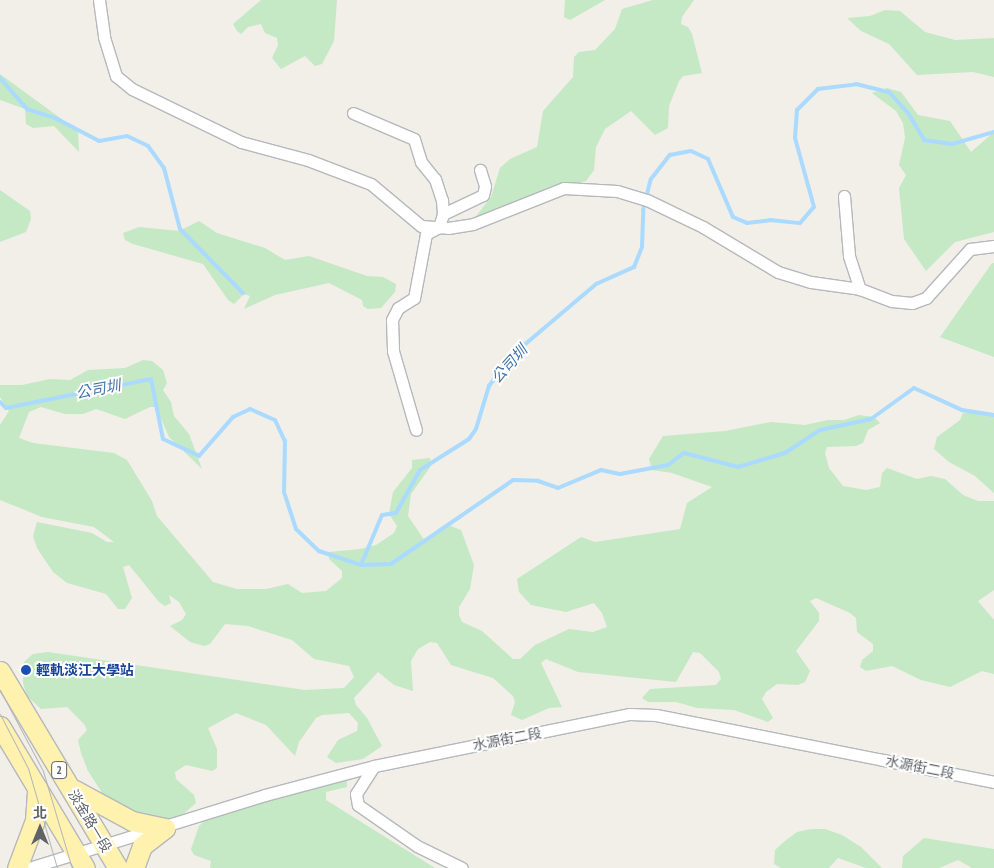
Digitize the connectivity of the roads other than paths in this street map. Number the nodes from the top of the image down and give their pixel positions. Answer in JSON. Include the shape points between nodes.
{"nodes":[{"id":1,"x":100,"y":0,"type":"edge"},
{"id":2,"x":353,"y":112,"type":"dead end"},
{"id":3,"x":480,"y":170,"type":"dead end"},
{"id":4,"x":844,"y":196,"type":"dead end"},
{"id":5,"x":443,"y":214,"type":"junction"},
{"id":6,"x":439,"y":227,"type":"junction"},
{"id":7,"x":994,"y":246,"type":"edge"},
{"id":8,"x":860,"y":289,"type":"junction"},
{"id":9,"x":416,"y":430,"type":"dead end"},
{"id":10,"x":0,"y":672,"type":"edge"},
{"id":11,"x":0,"y":726,"type":"edge"},
{"id":12,"x":374,"y":766,"type":"junction"},
{"id":13,"x":994,"y":782,"type":"edge"},
{"id":14,"x":70,"y":787,"type":"junction"},
{"id":15,"x":37,"y":788,"type":"junction"},
{"id":16,"x":165,"y":828,"type":"junction"},
{"id":17,"x":104,"y":846,"type":"junction"},
{"id":18,"x":80,"y":861,"type":"edge"},
{"id":19,"x":18,"y":868,"type":"edge"},
{"id":20,"x":29,"y":868,"type":"edge"},
{"id":21,"x":118,"y":868,"type":"edge"},
{"id":22,"x":134,"y":868,"type":"edge"},
{"id":23,"x":462,"y":868,"type":"edge"}],
"edges":[{"from":1,"to":6,"type":"street","via":[[104,37],[116,76],[132,89],[241,142],[308,160],[371,184],[421,226]]},
{"from":2,"to":5,"type":"street","via":[[414,139],[421,162],[435,180]]},
{"from":3,"to":5,"type":"street","via":[[485,186],[483,195]]},
{"from":4,"to":8,"type":"street","via":[[849,256]]},
{"from":5,"to":6,"type":"street"},
{"from":6,"to":8,"type":"street","via":[[473,224],[564,188],[617,191],[642,198],[703,227],[778,272],[811,282]]},
{"from":6,"to":9,"type":"street","via":[[426,234],[414,298],[398,308],[392,320],[393,351]]},
{"from":7,"to":8,"type":"street","via":[[970,249],[926,298],[912,303],[892,301]]},
{"from":10,"to":14,"type":"main road","name":"淡金路一段","number":"2"},
{"from":11,"to":15,"type":"main road","name":"淡金路一段","number":"2"},
{"from":12,"to":13,"type":"street","name":"水源街二段","via":[[630,714],[656,715]]},
{"from":12,"to":16,"type":"street","name":"水源街二段","via":[[265,795]]},
{"from":12,"to":23,"type":"street","via":[[356,794],[358,805],[417,846]]},
{"from":14,"to":16,"type":"main road","via":[[96,805],[132,821]]},
{"from":14,"to":17,"type":"main road","name":"淡金路一段","number":"2"},
{"from":15,"to":18,"type":"main road","name":"淡金路一段","number":"2"},
{"from":15,"to":19,"type":"main road","via":[[35,820]]},
{"from":16,"to":17,"type":"street","name":"水源街二段"},
{"from":16,"to":22,"type":"main road","via":[[142,846]]},
{"from":17,"to":18,"type":"street","name":"水源街二段"},
{"from":17,"to":21,"type":"main road","name":"淡金路一段","number":"2"},
{"from":18,"to":20,"type":"street","name":"水源街二段"}]}
